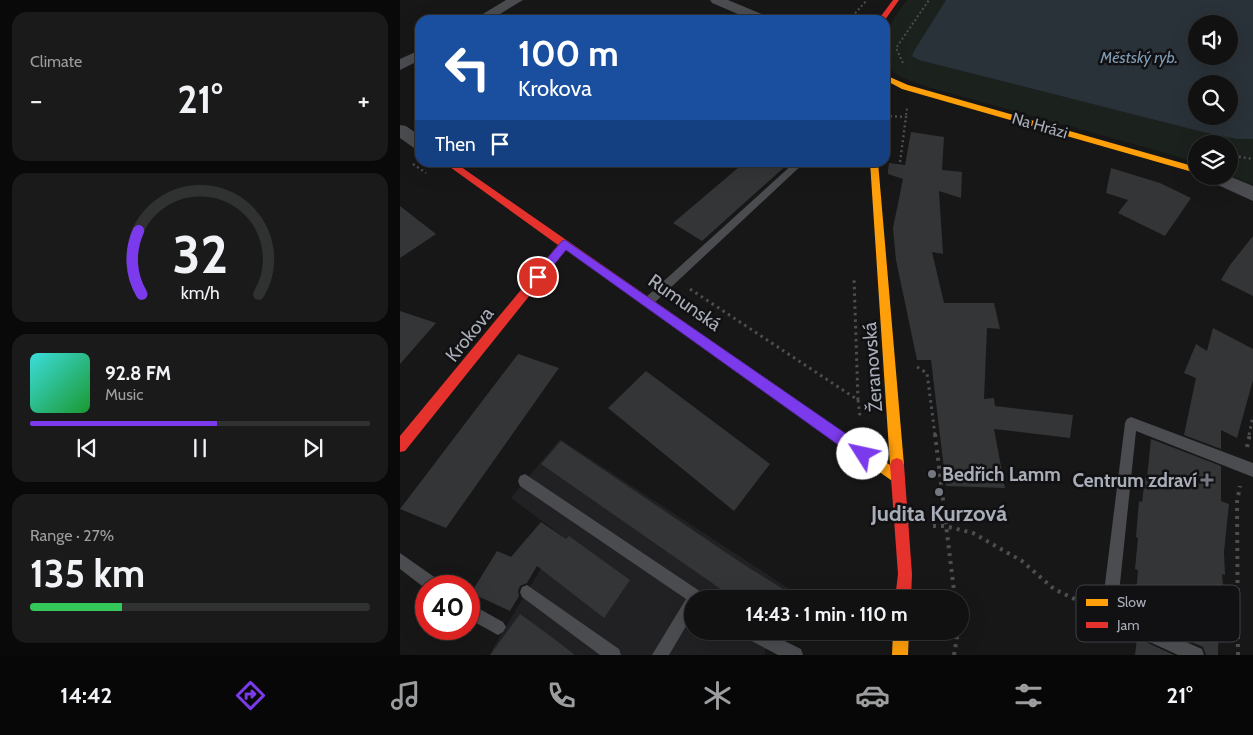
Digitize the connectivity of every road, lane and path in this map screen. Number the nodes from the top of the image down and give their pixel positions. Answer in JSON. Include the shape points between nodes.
{"nodes":[{"id":1,"x":516,"y":0,"type":"edge"},
{"id":2,"x":717,"y":0,"type":"edge"},
{"id":3,"x":867,"y":0,"type":"edge"},
{"id":4,"x":896,"y":0,"type":"edge"},
{"id":5,"x":929,"y":0,"type":"edge"},
{"id":6,"x":489,"y":15,"type":"edge"},
{"id":7,"x":752,"y":15,"type":"edge"},
{"id":8,"x":854,"y":15,"type":"edge"},
{"id":9,"x":885,"y":15,"type":"edge"},
{"id":10,"x":415,"y":57,"type":"edge"},
{"id":11,"x":400,"y":65,"type":"edge"},
{"id":12,"x":908,"y":66,"type":"dead end"},
{"id":13,"x":890,"y":80,"type":"edge"},
{"id":14,"x":400,"y":130,"type":"edge"},
{"id":15,"x":415,"y":140,"type":"edge"},
{"id":16,"x":1238,"y":156,"type":"edge"},
{"id":17,"x":1253,"y":159,"type":"edge"},
{"id":18,"x":408,"y":160,"type":"dead end"},
{"id":19,"x":415,"y":165,"type":"edge"},
{"id":20,"x":417,"y":167,"type":"edge"},
{"id":21,"x":454,"y":167,"type":"edge"},
{"id":22,"x":796,"y":167,"type":"edge"},
{"id":23,"x":874,"y":167,"type":"edge"},
{"id":24,"x":1188,"y":168,"type":"edge"},
{"id":25,"x":432,"y":178,"type":"dead end"},
{"id":26,"x":1233,"y":185,"type":"edge"},
{"id":27,"x":1253,"y":194,"type":"edge"},
{"id":28,"x":565,"y":244,"type":"junction"},
{"id":29,"x":854,"y":276,"type":"dead end"},
{"id":30,"x":670,"y":283,"type":"junction"},
{"id":31,"x":648,"y":302,"type":"junction"},
{"id":32,"x":1253,"y":416,"type":"edge"},
{"id":33,"x":400,"y":446,"type":"edge"},
{"id":34,"x":1248,"y":468,"type":"edge"},
{"id":35,"x":898,"y":478,"type":"junction"},
{"id":36,"x":525,"y":480,"type":"dead end"},
{"id":37,"x":901,"y":524,"type":"junction"},
{"id":38,"x":400,"y":560,"type":"edge"},
{"id":39,"x":420,"y":575,"type":"edge"},
{"id":40,"x":1113,"y":585,"type":"edge"},
{"id":41,"x":1238,"y":585,"type":"edge"},
{"id":42,"x":904,"y":590,"type":"edge"},
{"id":43,"x":684,"y":591,"type":"edge"},
{"id":44,"x":527,"y":592,"type":"dead end"},
{"id":45,"x":1076,"y":600,"type":"edge"},
{"id":46,"x":480,"y":617,"type":"edge"},
{"id":47,"x":684,"y":618,"type":"edge"},
{"id":48,"x":498,"y":627,"type":"dead end"},
{"id":49,"x":765,"y":640,"type":"edge"},
{"id":50,"x":901,"y":640,"type":"edge"},
{"id":51,"x":956,"y":640,"type":"edge"},
{"id":52,"x":1167,"y":642,"type":"edge"},
{"id":53,"x":1238,"y":642,"type":"edge"},
{"id":54,"x":614,"y":655,"type":"edge"},
{"id":55,"x":660,"y":655,"type":"edge"},
{"id":56,"x":795,"y":655,"type":"edge"},
{"id":57,"x":900,"y":655,"type":"edge"},
{"id":58,"x":954,"y":655,"type":"edge"},
{"id":59,"x":1196,"y":655,"type":"edge"},
{"id":60,"x":1238,"y":655,"type":"edge"}],
"edges":[{"from":1,"to":6,"type":"street"},
{"from":2,"to":7,"type":"street"},
{"from":3,"to":8,"type":"path"},
{"from":4,"to":9,"type":"street"},
{"from":5,"to":12,"type":"path","via":[[896,48]]},
{"from":10,"to":11,"type":"street"},
{"from":13,"to":24,"type":"street","name":"Na Hrázi","via":[[905,87]]},
{"from":14,"to":15,"type":"street"},
{"from":16,"to":17,"type":"path"},
{"from":18,"to":19,"type":"path"},
{"from":20,"to":25,"type":"path"},
{"from":21,"to":28,"type":"street","name":"Rumunská"},
{"from":22,"to":30,"type":"lane"},
{"from":23,"to":35,"type":"street","name":"Žeranovská"},
{"from":26,"to":27,"type":"street"},
{"from":28,"to":31,"type":"street","name":"Rumunská"},
{"from":28,"to":33,"type":"street","name":"Krokova"},
{"from":29,"to":30,"type":"path","via":[[858,400],[686,286]]},
{"from":30,"to":31,"type":"lane"},
{"from":31,"to":35,"type":"street","name":"Rumunská"},
{"from":32,"to":34,"type":"path"},
{"from":34,"to":40,"type":"lane","via":[[1131,423]]},
{"from":34,"to":41,"type":"path","via":[[1238,502]]},
{"from":35,"to":37,"type":"street","name":"Žeranovská"},
{"from":36,"to":43,"type":"lane"},
{"from":37,"to":42,"type":"street","name":"Žeranovská"},
{"from":37,"to":45,"type":"path","via":[[945,526],[973,533],[1022,561],[1054,589]]},
{"from":38,"to":39,"type":"lane"},
{"from":44,"to":54,"type":"lane"},
{"from":46,"to":48,"type":"lane"},
{"from":47,"to":55,"type":"lane"},
{"from":49,"to":56,"type":"lane"},
{"from":50,"to":57,"type":"street"},
{"from":51,"to":58,"type":"path"},
{"from":52,"to":59,"type":"lane"},
{"from":53,"to":60,"type":"path"}]}
